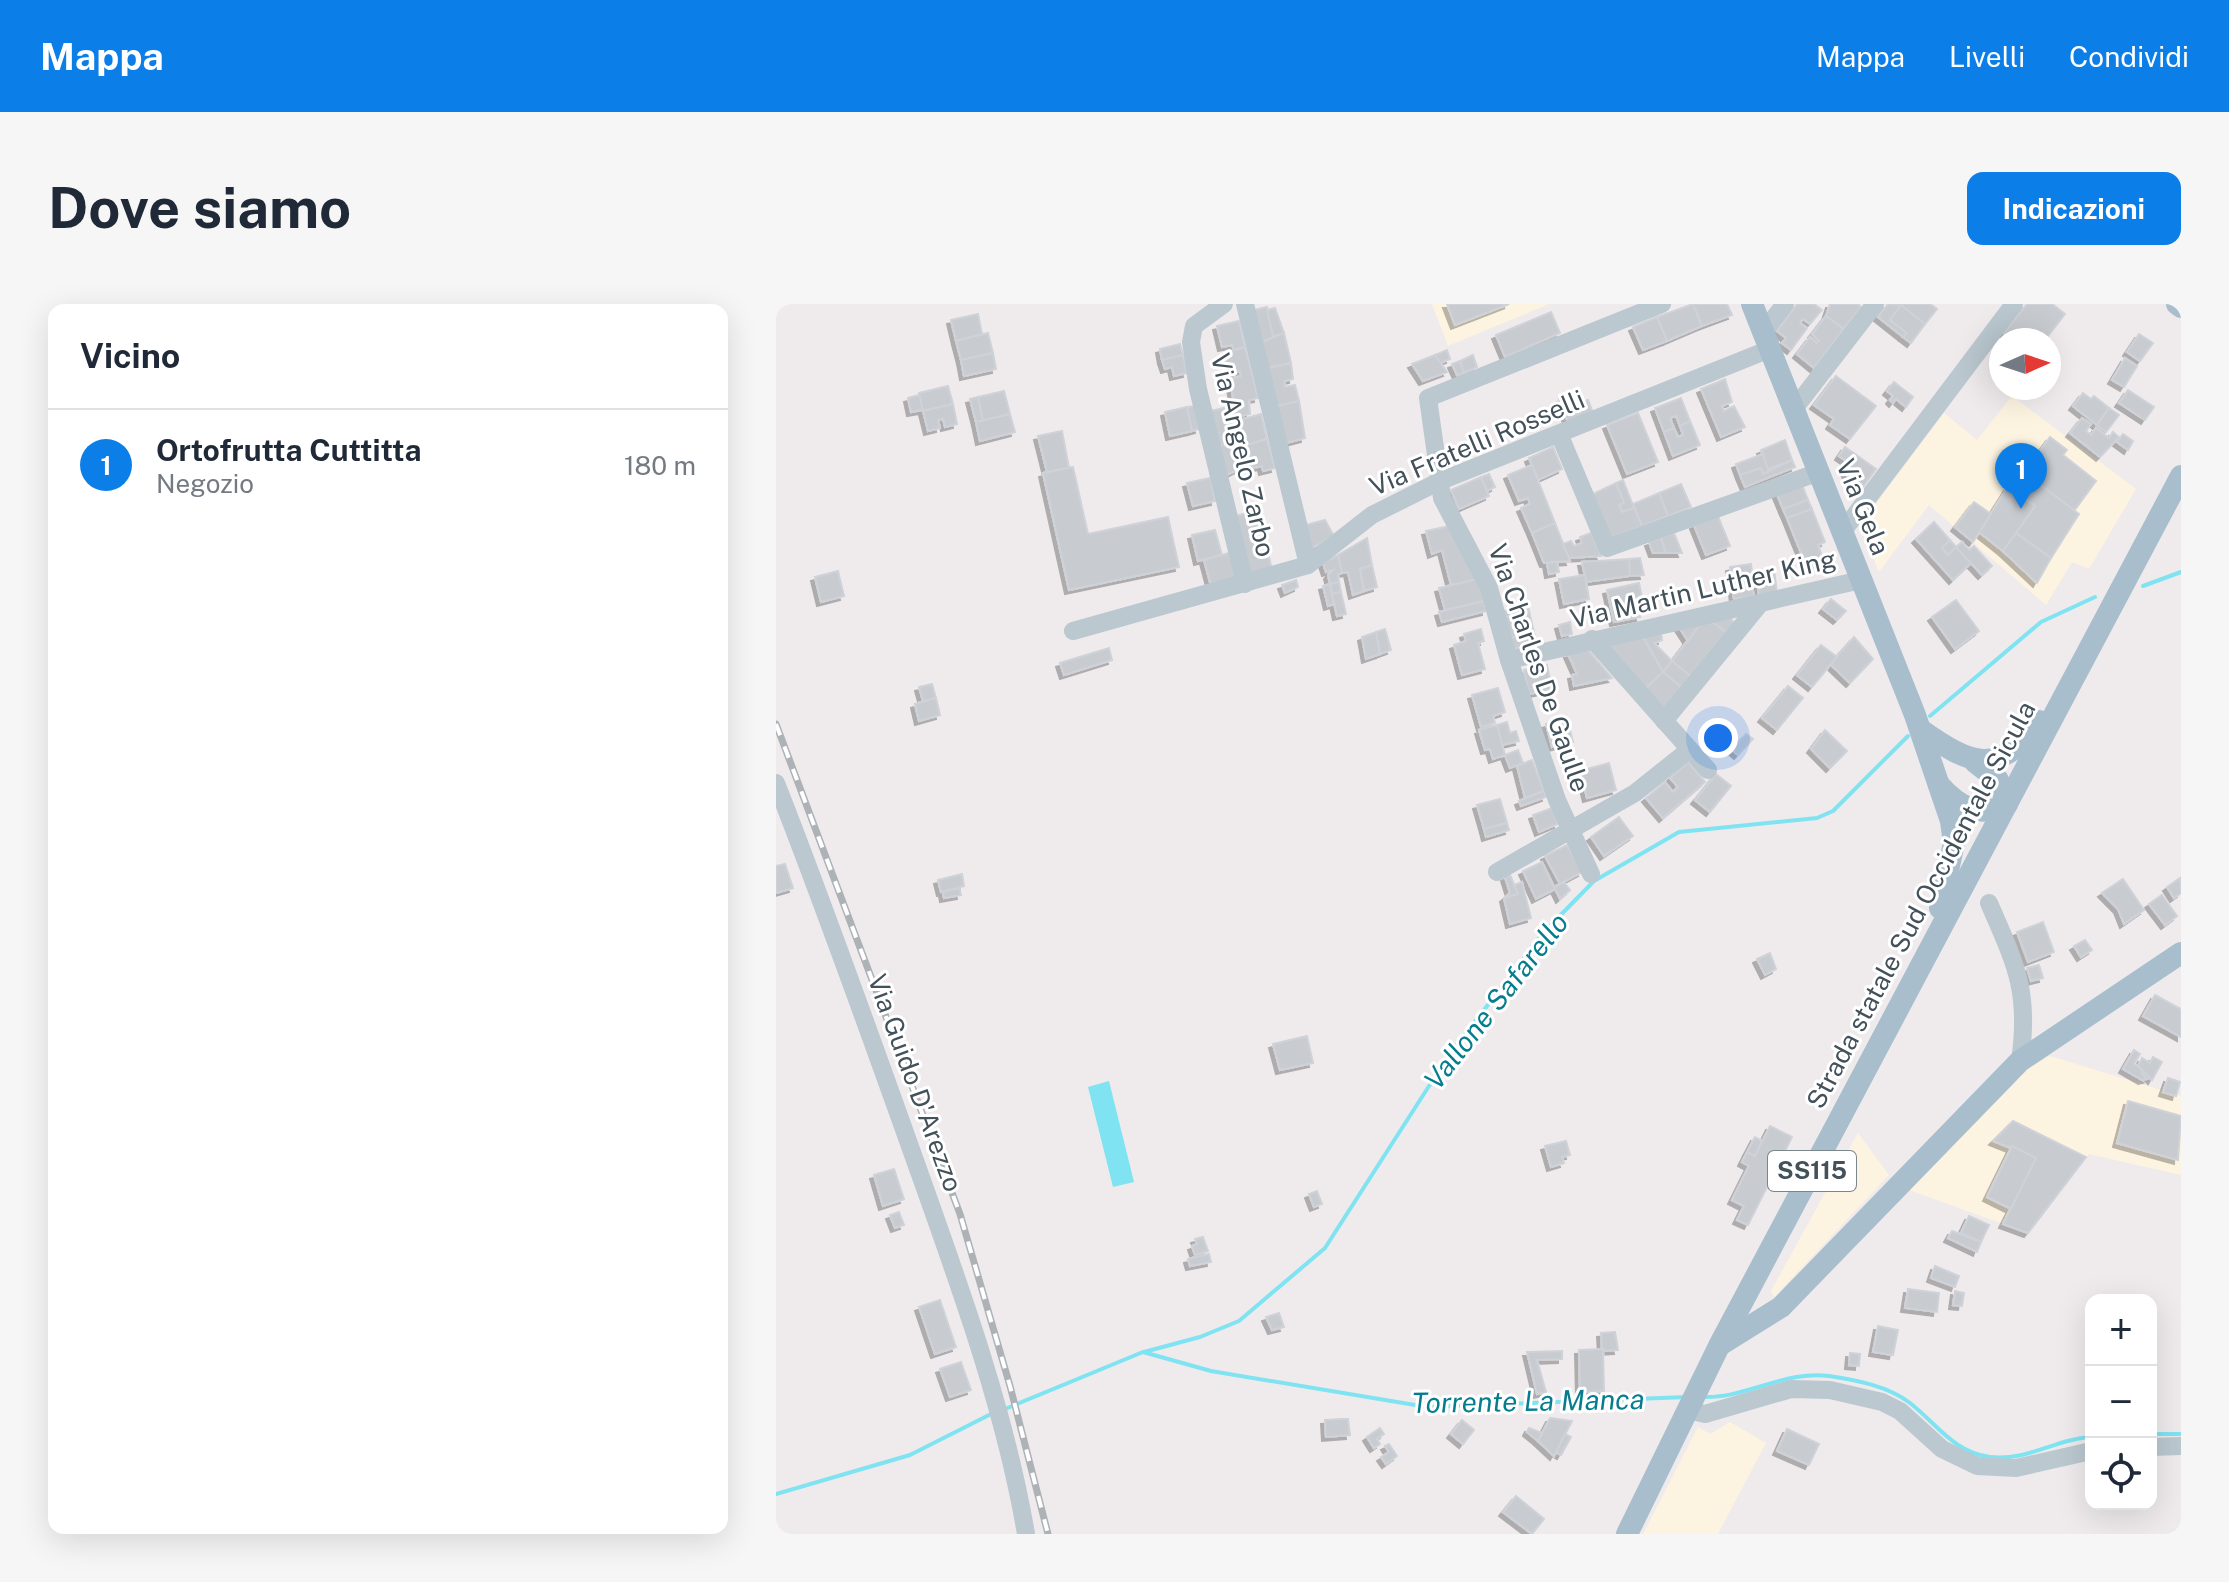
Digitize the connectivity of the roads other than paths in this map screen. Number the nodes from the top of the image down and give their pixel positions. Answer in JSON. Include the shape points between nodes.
{"nodes":[{"id":1,"x":1224,"y":304,"type":"edge"},
{"id":2,"x":1245,"y":304,"type":"edge"},
{"id":3,"x":1662,"y":304,"type":"edge"},
{"id":4,"x":1752,"y":304,"type":"edge"},
{"id":5,"x":1785,"y":304,"type":"edge"},
{"id":6,"x":1875,"y":304,"type":"edge"},
{"id":7,"x":2014,"y":304,"type":"edge"},
{"id":8,"x":1767,"y":340,"type":"junction"},
{"id":9,"x":1794,"y":409,"type":"junction"},
{"id":10,"x":1560,"y":436,"type":"junction"},
{"id":11,"x":1819,"y":472,"type":"junction"},
{"id":12,"x":2181,"y":476,"type":"edge"},
{"id":13,"x":1438,"y":482,"type":"junction"},
{"id":14,"x":1843,"y":531,"type":"junction"},
{"id":15,"x":1308,"y":565,"type":"junction"},
{"id":16,"x":1861,"y":580,"type":"junction"},
{"id":17,"x":1245,"y":584,"type":"junction"},
{"id":18,"x":1759,"y":605,"type":"junction"},
{"id":19,"x":1073,"y":631,"type":"dead end"},
{"id":20,"x":1592,"y":639,"type":"junction"},
{"id":21,"x":1509,"y":660,"type":"junction"},
{"id":22,"x":2078,"y":667,"type":"junction"},
{"id":23,"x":1664,"y":721,"type":"junction"},
{"id":24,"x":1921,"y":730,"type":"junction"},
{"id":25,"x":1689,"y":750,"type":"junction"},
{"id":26,"x":1975,"y":762,"type":"junction"},
{"id":27,"x":1708,"y":770,"type":"dead end"},
{"id":28,"x":776,"y":783,"type":"edge"},
{"id":29,"x":1938,"y":784,"type":"junction"},
{"id":30,"x":2007,"y":804,"type":"junction"},
{"id":31,"x":1568,"y":829,"type":"junction"},
{"id":32,"x":1497,"y":872,"type":"dead end"},
{"id":33,"x":1591,"y":874,"type":"dead end"},
{"id":34,"x":1989,"y":903,"type":"dead end"},
{"id":35,"x":1928,"y":952,"type":"junction"},
{"id":36,"x":2181,"y":953,"type":"edge"},
{"id":37,"x":2020,"y":1061,"type":"junction"},
{"id":38,"x":1719,"y":1346,"type":"junction"},
{"id":39,"x":1691,"y":1402,"type":"junction"},
{"id":40,"x":2181,"y":1446,"type":"edge"},
{"id":41,"x":2157,"y":1447,"type":"edge"},
{"id":42,"x":2085,"y":1452,"type":"edge"},
{"id":43,"x":1026,"y":1534,"type":"edge"},
{"id":44,"x":1627,"y":1534,"type":"edge"}],
"edges":[{"from":1,"to":17,"type":"street","name":"Via Angelo Zarbo","via":[[1194,326],[1191,342]]},
{"from":2,"to":15,"type":"street"},
{"from":3,"to":13,"type":"street","name":"Via Charles De Gaulle","via":[[1428,398]]},
{"from":4,"to":8,"type":"main road","name":"Via Gela"},
{"from":5,"to":8,"type":"street"},
{"from":6,"to":9,"type":"street"},
{"from":7,"to":14,"type":"street"},
{"from":8,"to":9,"type":"main road","name":"Via Gela"},
{"from":8,"to":10,"type":"street","name":"Via Fratelli Rosselli"},
{"from":9,"to":11,"type":"main road","name":"Via Gela"},
{"from":10,"to":11,"type":"street","via":[[1607,548]]},
{"from":10,"to":13,"type":"street","name":"Via Fratelli Rosselli"},
{"from":11,"to":14,"type":"main road","name":"Via Gela"},
{"from":12,"to":22,"type":"main road","name":"Strada statale Sud Occidentale Sicula","number":"SS115"},
{"from":13,"to":15,"type":"street","name":"Via Fratelli Rosselli","via":[[1372,515]]},
{"from":13,"to":21,"type":"street","name":"Via Charles De Gaulle","via":[[1485,578]]},
{"from":14,"to":16,"type":"main road","name":"Via Gela"},
{"from":15,"to":17,"type":"street","name":"Via Fratelli Rosselli"},
{"from":16,"to":18,"type":"street","name":"Via Martin Luther King"},
{"from":16,"to":24,"type":"main road","name":"Via Gela"},
{"from":17,"to":19,"type":"street","name":"Via Fratelli Rosselli"},
{"from":18,"to":20,"type":"street","name":"Via Martin Luther King"},
{"from":18,"to":23,"type":"street"},
{"from":20,"to":21,"type":"street","name":"Via Martin Luther King"},
{"from":20,"to":23,"type":"street"},
{"from":21,"to":31,"type":"street","name":"Via Charles De Gaulle"},
{"from":22,"to":26,"type":"main road","via":[[2021,743]]},
{"from":22,"to":30,"type":"main road","name":"Strada statale Sud Occidentale Sicula","number":"SS115"},
{"from":23,"to":25,"type":"street"},
{"from":24,"to":26,"type":"main road"},
{"from":24,"to":29,"type":"main road","name":"Via Gela"},
{"from":25,"to":27,"type":"street"},
{"from":25,"to":31,"type":"street","name":"Via Charles De Gaulle","via":[[1635,793]]},
{"from":26,"to":30,"type":"main road","via":[[1998,780]]},
{"from":28,"to":43,"type":"street","name":"Via Guido D'Arezzo","via":[[937,1222],[1016,1474]]},
{"from":29,"to":30,"type":"main road","via":[[1967,808],[1983,812]]},
{"from":29,"to":35,"type":"main road","name":"Via Gela","via":[[1954,843]]},
{"from":30,"to":35,"type":"main road","name":"Strada statale Sud Occidentale Sicula","number":"SS115"},
{"from":31,"to":32,"type":"street","name":"Via Charles De Gaulle"},
{"from":31,"to":33,"type":"street"},
{"from":34,"to":37,"type":"street","via":[[2022,987]]},
{"from":35,"to":38,"type":"main road","name":"Strada statale Sud Occidentale Sicula","number":"SS115"},
{"from":36,"to":37,"type":"main road"},
{"from":37,"to":38,"type":"main road","via":[[1781,1307]]},
{"from":38,"to":39,"type":"main road","name":"Strada statale Sud Occidentale Sicula","number":"SS115"},
{"from":39,"to":42,"type":"street","via":[[1705,1414],[1791,1389],[1830,1390],[1900,1411],[1942,1449],[1977,1466],[2016,1468]]},
{"from":39,"to":44,"type":"main road","name":"Strada statale Sud Occidentale Sicula","number":"SS115"},
{"from":40,"to":41,"type":"street"}]}
